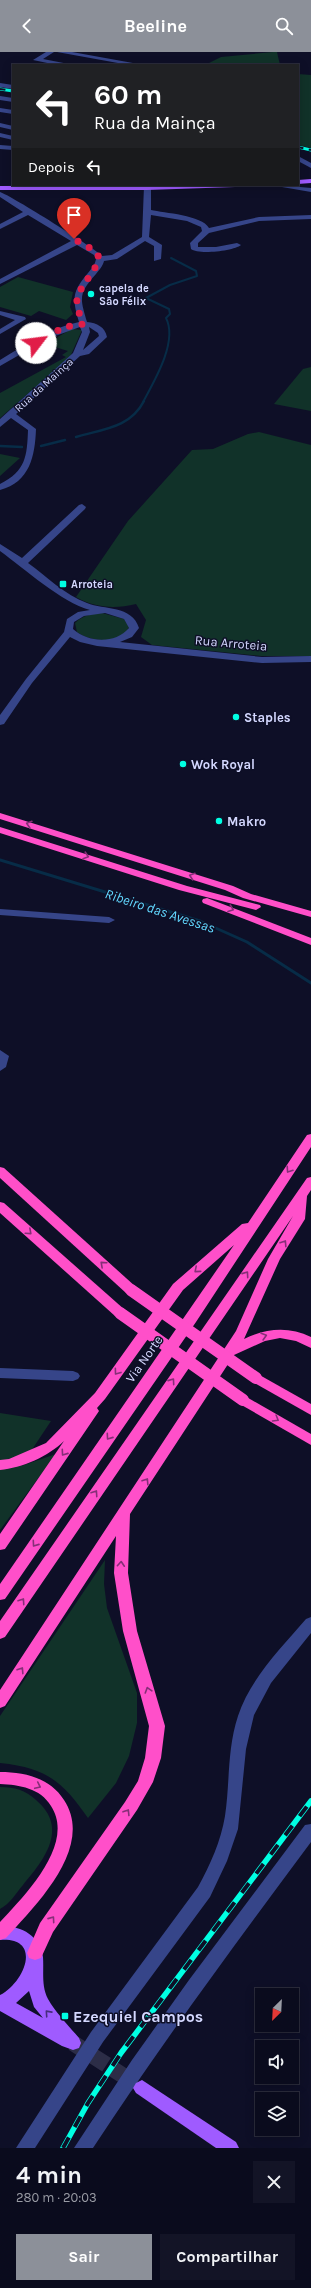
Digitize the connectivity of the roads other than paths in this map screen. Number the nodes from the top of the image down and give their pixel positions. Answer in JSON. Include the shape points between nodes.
{"nodes":[{"id":1,"x":51,"y":52,"type":"edge"},
{"id":2,"x":60,"y":52,"type":"edge"},
{"id":3,"x":64,"y":64,"type":"edge"},
{"id":4,"x":135,"y":64,"type":"edge"},
{"id":5,"x":0,"y":85,"type":"edge"},
{"id":6,"x":12,"y":87,"type":"edge"},
{"id":7,"x":0,"y":98,"type":"edge"},
{"id":8,"x":12,"y":100,"type":"edge"},
{"id":9,"x":0,"y":110,"type":"edge"},
{"id":10,"x":12,"y":112,"type":"edge"},
{"id":11,"x":0,"y":125,"type":"edge"},
{"id":12,"x":12,"y":128,"type":"edge"},
{"id":13,"x":0,"y":135,"type":"edge"},
{"id":14,"x":12,"y":138,"type":"edge"},
{"id":15,"x":0,"y":147,"type":"edge"},
{"id":16,"x":12,"y":148,"type":"edge"},
{"id":17,"x":299,"y":159,"type":"edge"},
{"id":18,"x":311,"y":166,"type":"edge"},
{"id":19,"x":311,"y":181,"type":"edge"},
{"id":20,"x":299,"y":182,"type":"edge"},
{"id":21,"x":60,"y":186,"type":"edge"},
{"id":22,"x":173,"y":186,"type":"edge"},
{"id":23,"x":287,"y":186,"type":"edge"},
{"id":24,"x":298,"y":186,"type":"edge"},
{"id":25,"x":147,"y":188,"type":"junction"},
{"id":26,"x":308,"y":190,"type":"edge"},
{"id":27,"x":1,"y":191,"type":"edge"},
{"id":28,"x":0,"y":197,"type":"edge"},
{"id":29,"x":9,"y":198,"type":"junction"},
{"id":30,"x":148,"y":212,"type":"junction"},
{"id":31,"x":33,"y":213,"type":"junction"},
{"id":32,"x":311,"y":217,"type":"edge"},
{"id":33,"x":0,"y":227,"type":"edge"},
{"id":34,"x":206,"y":231,"type":"junction"},
{"id":35,"x":145,"y":238,"type":"junction"},
{"id":36,"x":78,"y":241,"type":"junction"},
{"id":37,"x":237,"y":245,"type":"dead end"},
{"id":38,"x":195,"y":249,"type":"junction"},
{"id":39,"x":59,"y":250,"type":"junction"},
{"id":40,"x":99,"y":257,"type":"junction"},
{"id":41,"x":197,"y":258,"type":"dead end"},
{"id":42,"x":157,"y":259,"type":"dead end"},
{"id":43,"x":0,"y":282,"type":"edge"},
{"id":44,"x":0,"y":313,"type":"edge"},
{"id":45,"x":83,"y":324,"type":"junction"},
{"id":46,"x":0,"y":332,"type":"edge"},
{"id":47,"x":77,"y":354,"type":"junction"},
{"id":48,"x":0,"y":364,"type":"edge"},
{"id":49,"x":10,"y":415,"type":"junction"},
{"id":50,"x":0,"y":424,"type":"edge"},
{"id":51,"x":0,"y":487,"type":"edge"},
{"id":52,"x":82,"y":507,"type":"dead end"},
{"id":53,"x":0,"y":547,"type":"edge"},
{"id":54,"x":22,"y":563,"type":"junction"},
{"id":55,"x":72,"y":600,"type":"junction"},
{"id":56,"x":105,"y":610,"type":"junction"},
{"id":57,"x":72,"y":619,"type":"junction"},
{"id":58,"x":69,"y":632,"type":"junction"},
{"id":59,"x":130,"y":634,"type":"junction"},
{"id":60,"x":85,"y":641,"type":"junction"},
{"id":61,"x":97,"y":642,"type":"junction"},
{"id":62,"x":56,"y":648,"type":"junction"},
{"id":63,"x":149,"y":649,"type":"junction"},
{"id":64,"x":311,"y":659,"type":"edge"},
{"id":65,"x":0,"y":722,"type":"edge"},
{"id":66,"x":0,"y":816,"type":"edge"},
{"id":67,"x":0,"y":830,"type":"edge"},
{"id":68,"x":183,"y":888,"type":"junction"},
{"id":69,"x":229,"y":888,"type":"junction"},
{"id":70,"x":311,"y":906,"type":"edge"},
{"id":71,"x":0,"y":912,"type":"edge"},
{"id":72,"x":311,"y":914,"type":"edge"},
{"id":73,"x":109,"y":920,"type":"dead end"},
{"id":74,"x":311,"y":922,"type":"edge"},
{"id":75,"x":311,"y":942,"type":"edge"},
{"id":76,"x":0,"y":1054,"type":"edge"},
{"id":77,"x":0,"y":1067,"type":"edge"},
{"id":78,"x":311,"y":1138,"type":"edge"},
{"id":79,"x":0,"y":1171,"type":"edge"},
{"id":80,"x":311,"y":1181,"type":"edge"},
{"id":81,"x":301,"y":1196,"type":"junction"},
{"id":82,"x":0,"y":1206,"type":"edge"},
{"id":83,"x":258,"y":1217,"type":"junction"},
{"id":84,"x":311,"y":1343,"type":"edge"},
{"id":85,"x":229,"y":1353,"type":"junction"},
{"id":86,"x":0,"y":1374,"type":"edge"},
{"id":87,"x":74,"y":1376,"type":"dead end"},
{"id":88,"x":100,"y":1396,"type":"junction"},
{"id":89,"x":311,"y":1410,"type":"edge"},
{"id":90,"x":311,"y":1440,"type":"edge"},
{"id":91,"x":0,"y":1465,"type":"edge"},
{"id":92,"x":124,"y":1514,"type":"junction"},
{"id":93,"x":0,"y":1545,"type":"edge"},
{"id":94,"x":0,"y":1595,"type":"edge"},
{"id":95,"x":311,"y":1623,"type":"edge"},
{"id":96,"x":0,"y":1633,"type":"edge"},
{"id":97,"x":0,"y":1702,"type":"edge"},
{"id":98,"x":0,"y":1778,"type":"edge"},
{"id":99,"x":311,"y":1830,"type":"edge"},
{"id":100,"x":0,"y":1933,"type":"edge"},
{"id":101,"x":34,"y":1960,"type":"junction"},
{"id":102,"x":1,"y":2003,"type":"edge"},
{"id":103,"x":142,"y":2088,"type":"tunnel mouth"},
{"id":104,"x":25,"y":2148,"type":"edge"},
{"id":105,"x":83,"y":2148,"type":"edge"},
{"id":106,"x":230,"y":2148,"type":"edge"}],
"edges":[{"from":1,"to":3,"type":"street","via":[[36,60]]},
{"from":2,"to":4,"type":"street"},
{"from":5,"to":6,"type":"street"},
{"from":7,"to":8,"type":"street"},
{"from":9,"to":10,"type":"street"},
{"from":11,"to":12,"type":"street"},
{"from":13,"to":14,"type":"street"},
{"from":15,"to":16,"type":"street"},
{"from":17,"to":18,"type":"street"},
{"from":19,"to":20,"type":"main road"},
{"from":21,"to":25,"type":"main road"},
{"from":21,"to":27,"type":"main road"},
{"from":22,"to":25,"type":"main road"},
{"from":23,"to":26,"type":"street"},
{"from":24,"to":26,"type":"street"},
{"from":25,"to":30,"type":"street"},
{"from":27,"to":29,"type":"street"},
{"from":28,"to":29,"type":"street"},
{"from":29,"to":31,"type":"street"},
{"from":30,"to":34,"type":"street","via":[[189,219],[204,226]]},
{"from":30,"to":35,"type":"street"},
{"from":31,"to":33,"type":"street","via":[[16,218]]},
{"from":31,"to":36,"type":"street"},
{"from":32,"to":34,"type":"street","via":[[259,219]]},
{"from":34,"to":38,"type":"street","via":[[194,243]]},
{"from":35,"to":40,"type":"street","via":[[114,256]]},
{"from":35,"to":42,"type":"street","via":[[158,245]]},
{"from":36,"to":39,"type":"street"},
{"from":36,"to":40,"type":"street"},
{"from":37,"to":38,"type":"street"},
{"from":38,"to":41,"type":"street"},
{"from":39,"to":40,"type":"street","via":[[75,250]]},
{"from":39,"to":43,"type":"street"},
{"from":40,"to":45,"type":"street","name":"Rua da Mainça","via":[[99,265],[81,286],[77,301]]},
{"from":44,"to":46,"type":"street","via":[[22,319]]},
{"from":45,"to":47,"type":"street","name":"Rua da Mainça","via":[[86,332]]},
{"from":45,"to":47,"type":"street","name":"Rua da Mainça","via":[[94,325],[102,332],[103,337],[86,352]]},
{"from":45,"to":48,"type":"street","via":[[64,327]]},
{"from":47,"to":49,"type":"street","name":"Rua da Mainça"},
{"from":49,"to":50,"type":"street","name":"Rua da Mainça"},
{"from":49,"to":51,"type":"street","name":"Rua da Mainça","via":[[32,428],[31,458],[19,476]]},
{"from":52,"to":54,"type":"street"},
{"from":53,"to":54,"type":"street"},
{"from":54,"to":55,"type":"street"},
{"from":55,"to":56,"type":"street"},
{"from":55,"to":57,"type":"street"},
{"from":56,"to":57,"type":"street","via":[[86,612]]},
{"from":56,"to":59,"type":"street","via":[[122,614],[133,622],[134,628]]},
{"from":57,"to":58,"type":"street","via":[[68,625]]},
{"from":58,"to":60,"type":"street"},
{"from":58,"to":62,"type":"street"},
{"from":59,"to":61,"type":"street","via":[[116,640]]},
{"from":59,"to":63,"type":"street","name":"Rua Arroteia","via":[[136,642]]},
{"from":60,"to":61,"type":"street"},
{"from":60,"to":62,"type":"street"},
{"from":61,"to":63,"type":"street","name":"Rua Arroteia"},
{"from":62,"to":65,"type":"street"},
{"from":63,"to":64,"type":"street","name":"Rua Arroteia","via":[[262,660]]},
{"from":69,"to":66,"type":"highway","one_way":true},
{"from":67,"to":68,"type":"highway","one_way":true},
{"from":68,"to":74,"type":"highway"},
{"from":68,"to":75,"type":"highway","one_way":true,"via":[[198,898]]},
{"from":69,"to":70,"type":"highway"},
{"from":69,"to":72,"type":"highway","via":[[246,896]]},
{"from":71,"to":73,"type":"street"},
{"from":76,"to":77,"type":"street","via":[[3,1056]]},
{"from":78,"to":83,"type":"highway","name":"Via Norte","one_way":true},
{"from":89,"to":79,"type":"highway","one_way":true,"bridge":true,"via":[[256,1378],[132,1290]]},
{"from":80,"to":81,"type":"highway"},
{"from":85,"to":81,"type":"highway","one_way":true,"via":[[242,1332],[274,1259],[299,1219]]},
{"from":96,"to":81,"type":"highway","one_way":true},
{"from":82,"to":90,"type":"highway","one_way":true,"bridge":true,"via":[[120,1313],[243,1400]]},
{"from":83,"to":88,"type":"highway","one_way":true,"via":[[178,1287]]},
{"from":83,"to":94,"type":"highway","name":"Via Norte","one_way":true,"via":[[191,1319]]},
{"from":85,"to":84,"type":"highway","one_way":true,"via":[[262,1336],[279,1332],[292,1334]]},
{"from":92,"to":85,"type":"highway","one_way":true},
{"from":86,"to":87,"type":"street"},
{"from":88,"to":91,"type":"highway","via":[[51,1446],[11,1464]]},
{"from":88,"to":93,"type":"highway","one_way":true,"via":[[88,1419]]},
{"from":97,"to":92,"type":"highway","one_way":true},
{"from":101,"to":92,"type":"highway","one_way":true,"via":[[46,1928],[131,1806],[145,1782],[153,1758],[157,1726],[130,1631],[121,1573]]},
{"from":95,"to":104,"type":"street","via":[[261,1686],[246,1714],[240,1733],[230,1828],[218,1866],[204,1892],[98,2037]]},
{"from":98,"to":100,"type":"highway","one_way":true,"via":[[24,1780],[42,1787],[61,1804],[67,1830],[60,1856],[50,1873]]},
{"from":99,"to":105,"type":"street","via":[[155,2040]]},
{"from":100,"to":101,"type":"main road","via":[[13,1933],[24,1939]]},
{"from":101,"to":102,"type":"main road","via":[[21,1988]]},
{"from":102,"to":101,"type":"main road","one_way":true,"via":[[73,2043],[40,2002],[35,1983]]},
{"from":103,"to":106,"type":"main road"}]}
